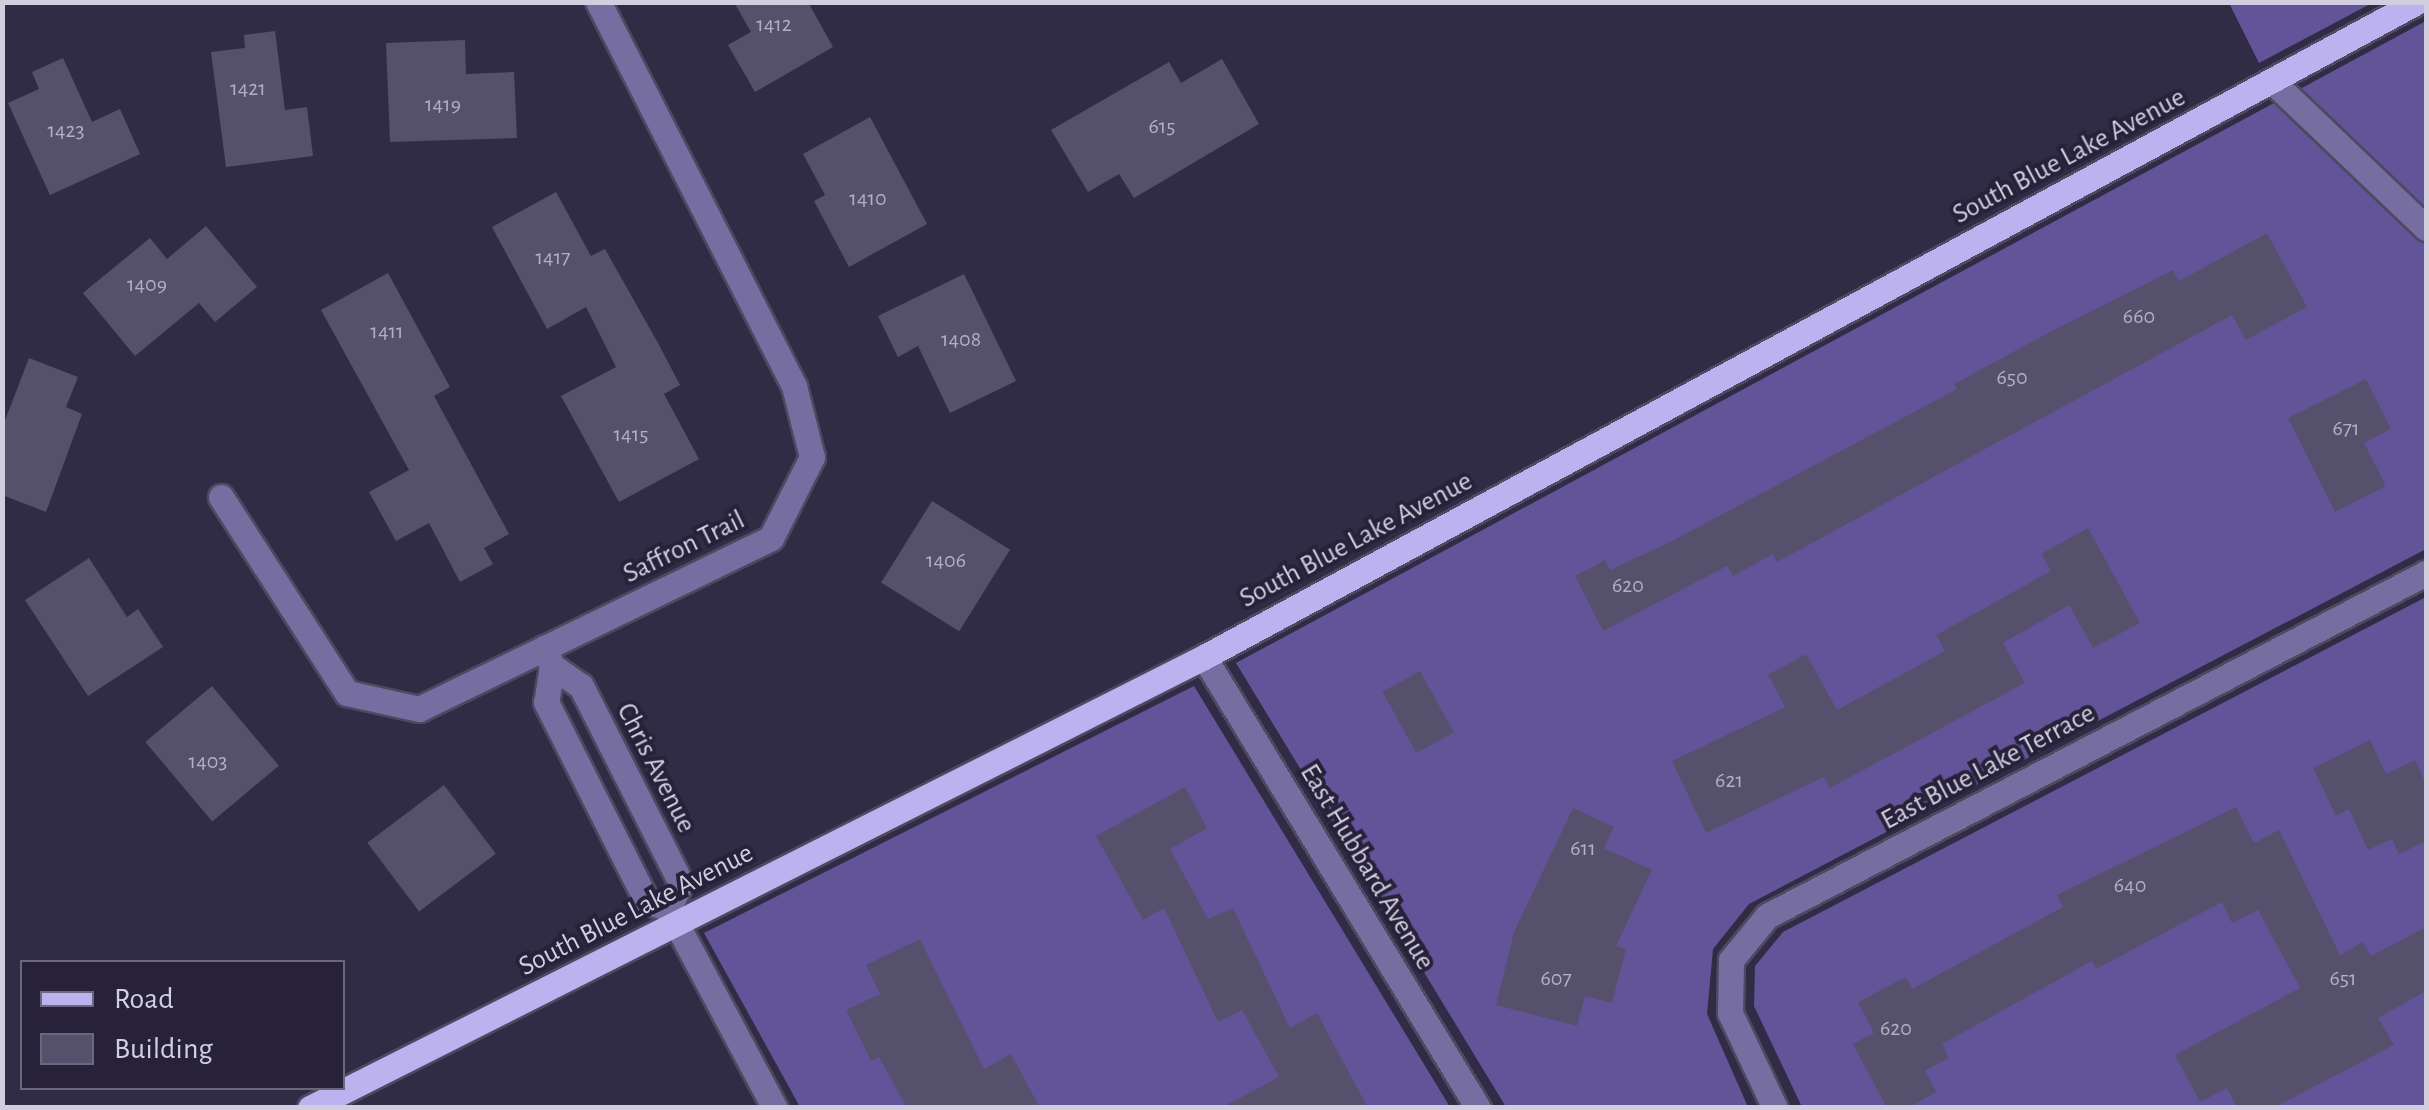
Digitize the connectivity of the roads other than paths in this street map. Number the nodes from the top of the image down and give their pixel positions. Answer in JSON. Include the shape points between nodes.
{"nodes":[{"id":1,"x":598,"y":2,"type":"edge"},
{"id":2,"x":2417,"y":2,"type":"edge"},
{"id":3,"x":2272,"y":81,"type":"junction"},
{"id":4,"x":2426,"y":228,"type":"edge"},
{"id":5,"x":221,"y":496,"type":"dead end"},
{"id":6,"x":2426,"y":572,"type":"edge"},
{"id":7,"x":548,"y":657,"type":"junction"},
{"id":8,"x":1204,"y":657,"type":"junction"},
{"id":9,"x":672,"y":916,"type":"junction"},
{"id":10,"x":345,"y":1089,"type":"edge"},
{"id":11,"x":344,"y":1090,"type":"edge"},
{"id":12,"x":310,"y":1108,"type":"edge"},
{"id":13,"x":775,"y":1108,"type":"edge"},
{"id":14,"x":1478,"y":1108,"type":"edge"},
{"id":15,"x":1775,"y":1108,"type":"edge"}],
"edges":[{"from":1,"to":7,"type":"street","name":"Saffron Trail","via":[[794,386],[812,457],[772,538]]},
{"from":2,"to":3,"type":"main road","name":"South Blue Lake Avenue"},
{"from":3,"to":4,"type":"street"},
{"from":3,"to":8,"type":"main road","name":"South Blue Lake Avenue"},
{"from":5,"to":7,"type":"street","name":"Saffron Trail","via":[[347,694],[419,708]]},
{"from":6,"to":15,"type":"street","name":"East Blue Lake Terrace","via":[[1767,916],[1732,960],[1730,1013]]},
{"from":7,"to":9,"type":"street","via":[[546,702],[648,902]]},
{"from":7,"to":9,"type":"street","name":"Chris Avenue","via":[[581,686],[681,884]]},
{"from":8,"to":9,"type":"main road","name":"South Blue Lake Avenue"},
{"from":8,"to":14,"type":"street","name":"East Hubbard Avenue"},
{"from":9,"to":10,"type":"main road","name":"South Blue Lake Avenue"},
{"from":9,"to":13,"type":"street"},
{"from":11,"to":12,"type":"main road","name":"South Blue Lake Avenue"}]}
